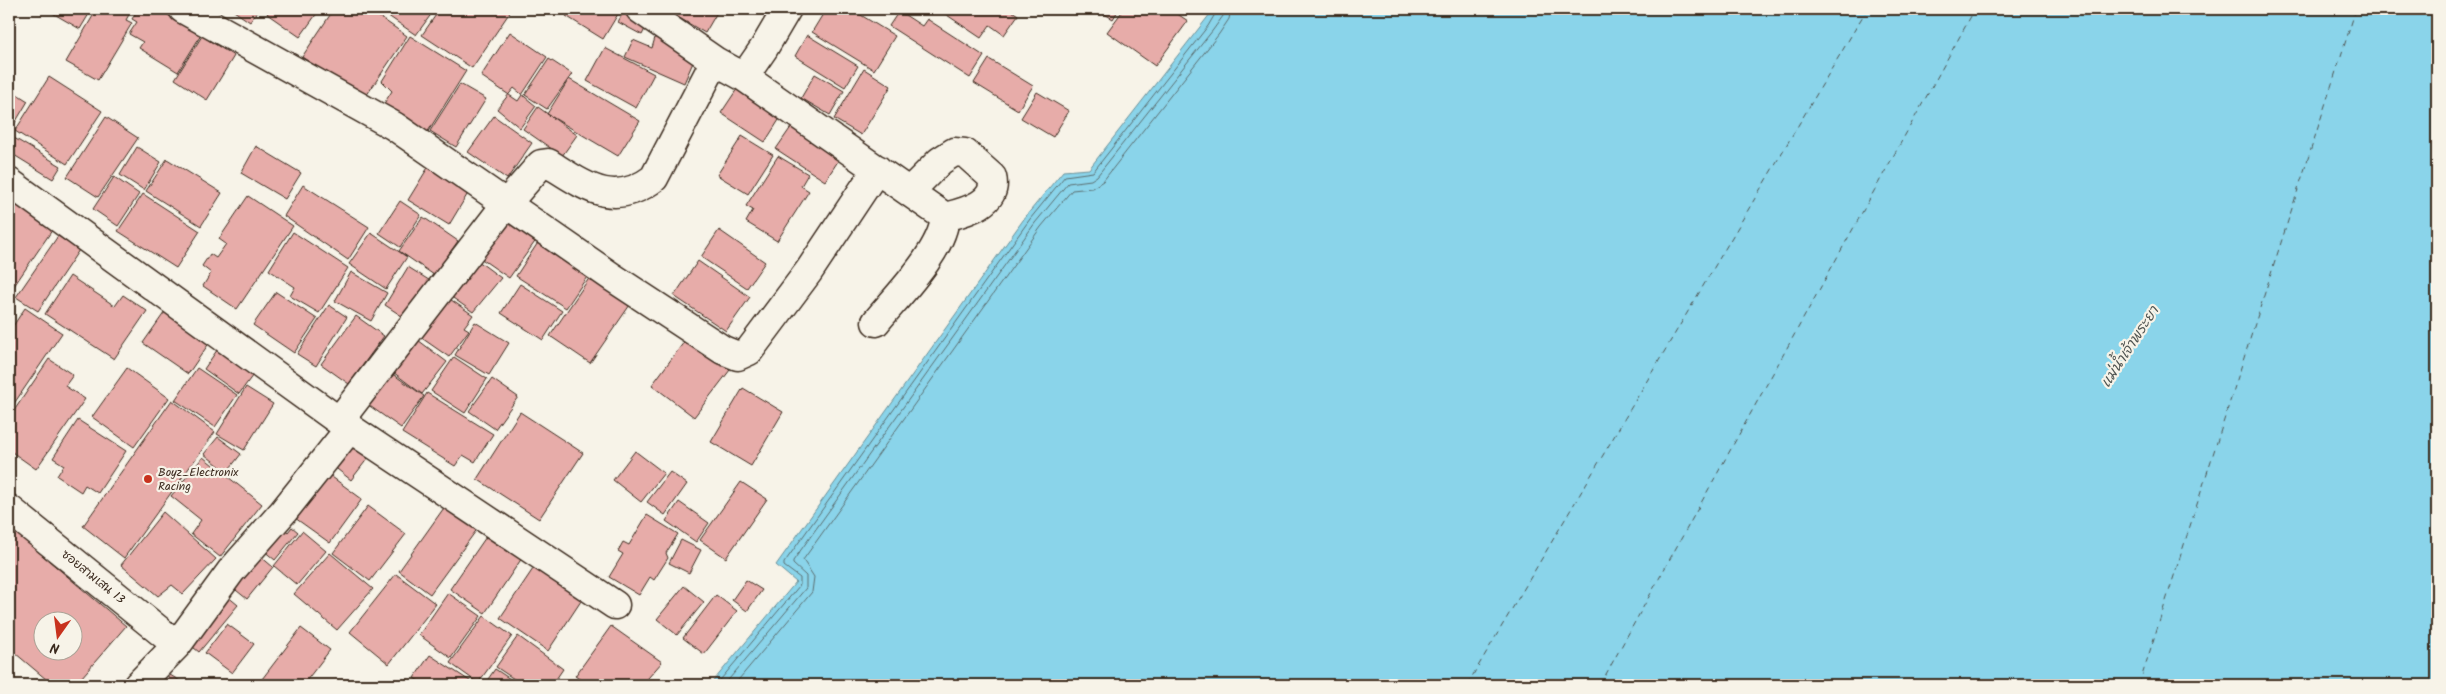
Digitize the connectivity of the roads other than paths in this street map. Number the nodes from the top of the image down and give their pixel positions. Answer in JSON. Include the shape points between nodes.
{"nodes":[{"id":1,"x":183,"y":9,"type":"edge"},
{"id":2,"x":640,"y":9,"type":"edge"},
{"id":3,"x":787,"y":9,"type":"edge"},
{"id":4,"x":716,"y":61,"type":"junction"},
{"id":5,"x":744,"y":77,"type":"junction"},
{"id":6,"x":877,"y":169,"type":"junction"},
{"id":7,"x":9,"y":182,"type":"edge"},
{"id":8,"x":910,"y":191,"type":"junction"},
{"id":9,"x":507,"y":203,"type":"junction"},
{"id":10,"x":945,"y":218,"type":"junction"},
{"id":11,"x":876,"y":322,"type":"dead end"},
{"id":12,"x":344,"y":425,"type":"junction"},
{"id":13,"x":9,"y":509,"type":"edge"},
{"id":14,"x":614,"y":605,"type":"dead end"},
{"id":15,"x":176,"y":645,"type":"junction"},
{"id":16,"x":138,"y":685,"type":"edge"}],
"edges":[{"from":1,"to":9,"type":"street","via":[[394,126]]},
{"from":2,"to":4,"type":"street"},
{"from":3,"to":5,"type":"street"},
{"from":4,"to":5,"type":"street"},
{"from":4,"to":9,"type":"street","via":[[654,178],[640,189],[623,192],[590,189],[544,162]]},
{"from":5,"to":6,"type":"street"},
{"from":6,"to":8,"type":"street"},
{"from":6,"to":9,"type":"street","via":[[810,271],[749,352],[738,356],[722,350]]},
{"from":7,"to":12,"type":"street"},
{"from":8,"to":10,"type":"street"},
{"from":8,"to":10,"type":"street","via":[[940,161],[954,152],[965,153],[992,177],[992,191],[972,210]]},
{"from":9,"to":12,"type":"street"},
{"from":10,"to":11,"type":"street","via":[[935,249]]},
{"from":12,"to":14,"type":"street"},
{"from":12,"to":15,"type":"street","via":[[289,504],[231,571]]},
{"from":13,"to":15,"type":"street","name":"ซอยสามเสน 13"},
{"from":15,"to":16,"type":"street"}]}
